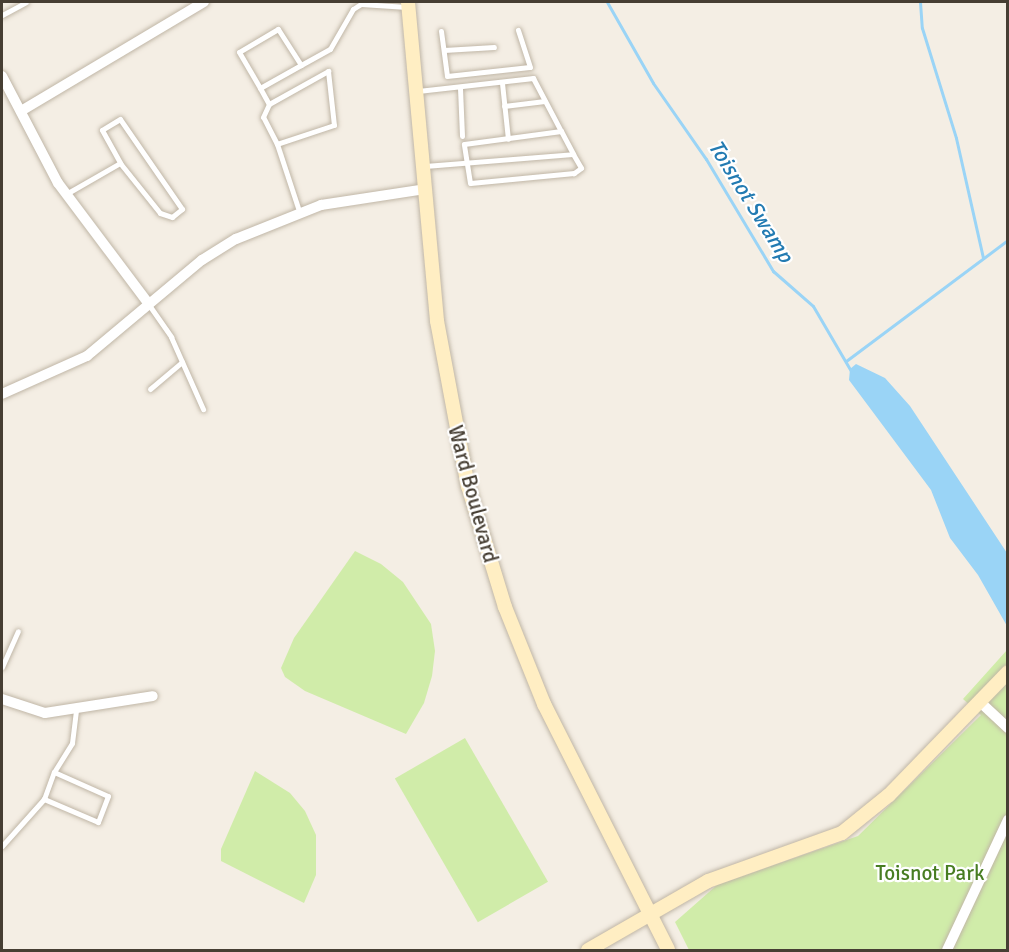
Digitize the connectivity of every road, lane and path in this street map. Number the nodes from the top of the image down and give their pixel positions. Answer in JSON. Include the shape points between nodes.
{"nodes":[{"id":1,"x":26,"y":2,"type":"edge"},
{"id":2,"x":204,"y":2,"type":"edge"},
{"id":3,"x":409,"y":4,"type":"edge"},
{"id":4,"x":2,"y":15,"type":"edge"},
{"id":5,"x":441,"y":30,"type":"dead end"},
{"id":6,"x":518,"y":30,"type":"dead end"},
{"id":7,"x":494,"y":47,"type":"dead end"},
{"id":8,"x":444,"y":50,"type":"junction"},
{"id":9,"x":301,"y":65,"type":"junction"},
{"id":10,"x":530,"y":67,"type":"junction"},
{"id":11,"x":2,"y":76,"type":"edge"},
{"id":12,"x":533,"y":78,"type":"junction"},
{"id":13,"x":502,"y":83,"type":"junction"},
{"id":14,"x":260,"y":88,"type":"junction"},
{"id":15,"x":460,"y":88,"type":"junction"},
{"id":16,"x":416,"y":92,"type":"junction"},
{"id":17,"x":545,"y":102,"type":"junction"},
{"id":18,"x":269,"y":104,"type":"junction"},
{"id":19,"x":504,"y":106,"type":"junction"},
{"id":20,"x":21,"y":111,"type":"junction"},
{"id":21,"x":561,"y":131,"type":"junction"},
{"id":22,"x":462,"y":136,"type":"dead end"},
{"id":23,"x":508,"y":139,"type":"junction"},
{"id":24,"x":277,"y":144,"type":"junction"},
{"id":25,"x":573,"y":154,"type":"junction"},
{"id":26,"x":120,"y":163,"type":"junction"},
{"id":27,"x":467,"y":163,"type":"junction"},
{"id":28,"x":423,"y":166,"type":"junction"},
{"id":29,"x":425,"y":189,"type":"junction"},
{"id":30,"x":66,"y":194,"type":"junction"},
{"id":31,"x":299,"y":211,"type":"junction"},
{"id":32,"x":148,"y":303,"type":"junction"},
{"id":33,"x":182,"y":362,"type":"junction"},
{"id":34,"x":150,"y":389,"type":"dead end"},
{"id":35,"x":2,"y":394,"type":"edge"},
{"id":36,"x":203,"y":409,"type":"dead end"},
{"id":37,"x":18,"y":631,"type":"dead end"},
{"id":38,"x":2,"y":667,"type":"edge"},
{"id":39,"x":1008,"y":672,"type":"edge"},
{"id":40,"x":153,"y":696,"type":"dead end"},
{"id":41,"x":2,"y":699,"type":"edge"},
{"id":42,"x":979,"y":701,"type":"junction"},
{"id":43,"x":76,"y":710,"type":"junction"},
{"id":44,"x":1008,"y":728,"type":"edge"},
{"id":45,"x":54,"y":772,"type":"junction"},
{"id":46,"x":44,"y":799,"type":"junction"},
{"id":47,"x":1008,"y":820,"type":"edge"},
{"id":48,"x":2,"y":846,"type":"edge"},
{"id":49,"x":648,"y":912,"type":"junction"},
{"id":50,"x":588,"y":951,"type":"edge"},
{"id":51,"x":668,"y":951,"type":"edge"},
{"id":52,"x":947,"y":951,"type":"edge"}],
"edges":[{"from":1,"to":4,"type":"lane"},
{"from":2,"to":20,"type":"street"},
{"from":3,"to":9,"type":"lane","via":[[362,4],[352,9],[330,49]]},
{"from":3,"to":16,"type":"main road","name":"Ward Boulevard"},
{"from":5,"to":8,"type":"lane"},
{"from":6,"to":10,"type":"lane"},
{"from":7,"to":8,"type":"lane"},
{"from":8,"to":10,"type":"lane","via":[[447,75]]},
{"from":9,"to":14,"type":"lane"},
{"from":9,"to":14,"type":"lane","via":[[279,29],[239,52]]},
{"from":10,"to":12,"type":"lane"},
{"from":11,"to":20,"type":"street"},
{"from":12,"to":13,"type":"lane"},
{"from":12,"to":17,"type":"lane"},
{"from":13,"to":15,"type":"lane"},
{"from":13,"to":19,"type":"lane"},
{"from":14,"to":18,"type":"lane"},
{"from":15,"to":16,"type":"lane"},
{"from":15,"to":22,"type":"lane"},
{"from":16,"to":28,"type":"main road","name":"Ward Boulevard"},
{"from":17,"to":19,"type":"lane"},
{"from":17,"to":21,"type":"lane"},
{"from":18,"to":24,"type":"lane","via":[[264,117]]},
{"from":18,"to":24,"type":"lane","via":[[328,71],[334,126]]},
{"from":19,"to":23,"type":"lane"},
{"from":20,"to":30,"type":"street"},
{"from":21,"to":23,"type":"lane"},
{"from":21,"to":25,"type":"lane"},
{"from":23,"to":27,"type":"lane","via":[[464,144]]},
{"from":24,"to":31,"type":"lane"},
{"from":25,"to":27,"type":"lane"},
{"from":25,"to":27,"type":"lane","via":[[578,172],[470,183]]},
{"from":26,"to":26,"type":"lane","via":[[102,130],[120,119],[182,209],[172,217],[160,213]]},
{"from":26,"to":30,"type":"lane"},
{"from":27,"to":28,"type":"lane"},
{"from":28,"to":29,"type":"main road","name":"Ward Boulevard"},
{"from":29,"to":31,"type":"street","via":[[357,197]]},
{"from":29,"to":49,"type":"main road","name":"Ward Boulevard","via":[[444,372],[468,486],[488,556],[544,704]]},
{"from":30,"to":32,"type":"street"},
{"from":31,"to":32,"type":"street","via":[[236,239]]},
{"from":32,"to":33,"type":"lane"},
{"from":32,"to":35,"type":"street","via":[[87,356]]},
{"from":33,"to":34,"type":"lane"},
{"from":33,"to":36,"type":"lane"},
{"from":37,"to":38,"type":"lane"},
{"from":39,"to":42,"type":"main road"},
{"from":40,"to":43,"type":"street"},
{"from":41,"to":43,"type":"street","via":[[34,712]]},
{"from":42,"to":44,"type":"street"},
{"from":42,"to":49,"type":"main road","via":[[889,795],[842,833],[734,869]]},
{"from":43,"to":45,"type":"lane","via":[[72,743]]},
{"from":45,"to":46,"type":"lane"},
{"from":45,"to":46,"type":"lane","via":[[108,796],[98,822]]},
{"from":46,"to":48,"type":"lane"},
{"from":47,"to":52,"type":"street"},
{"from":49,"to":50,"type":"main road"},
{"from":49,"to":51,"type":"main road","name":"Ward Boulevard"}]}
